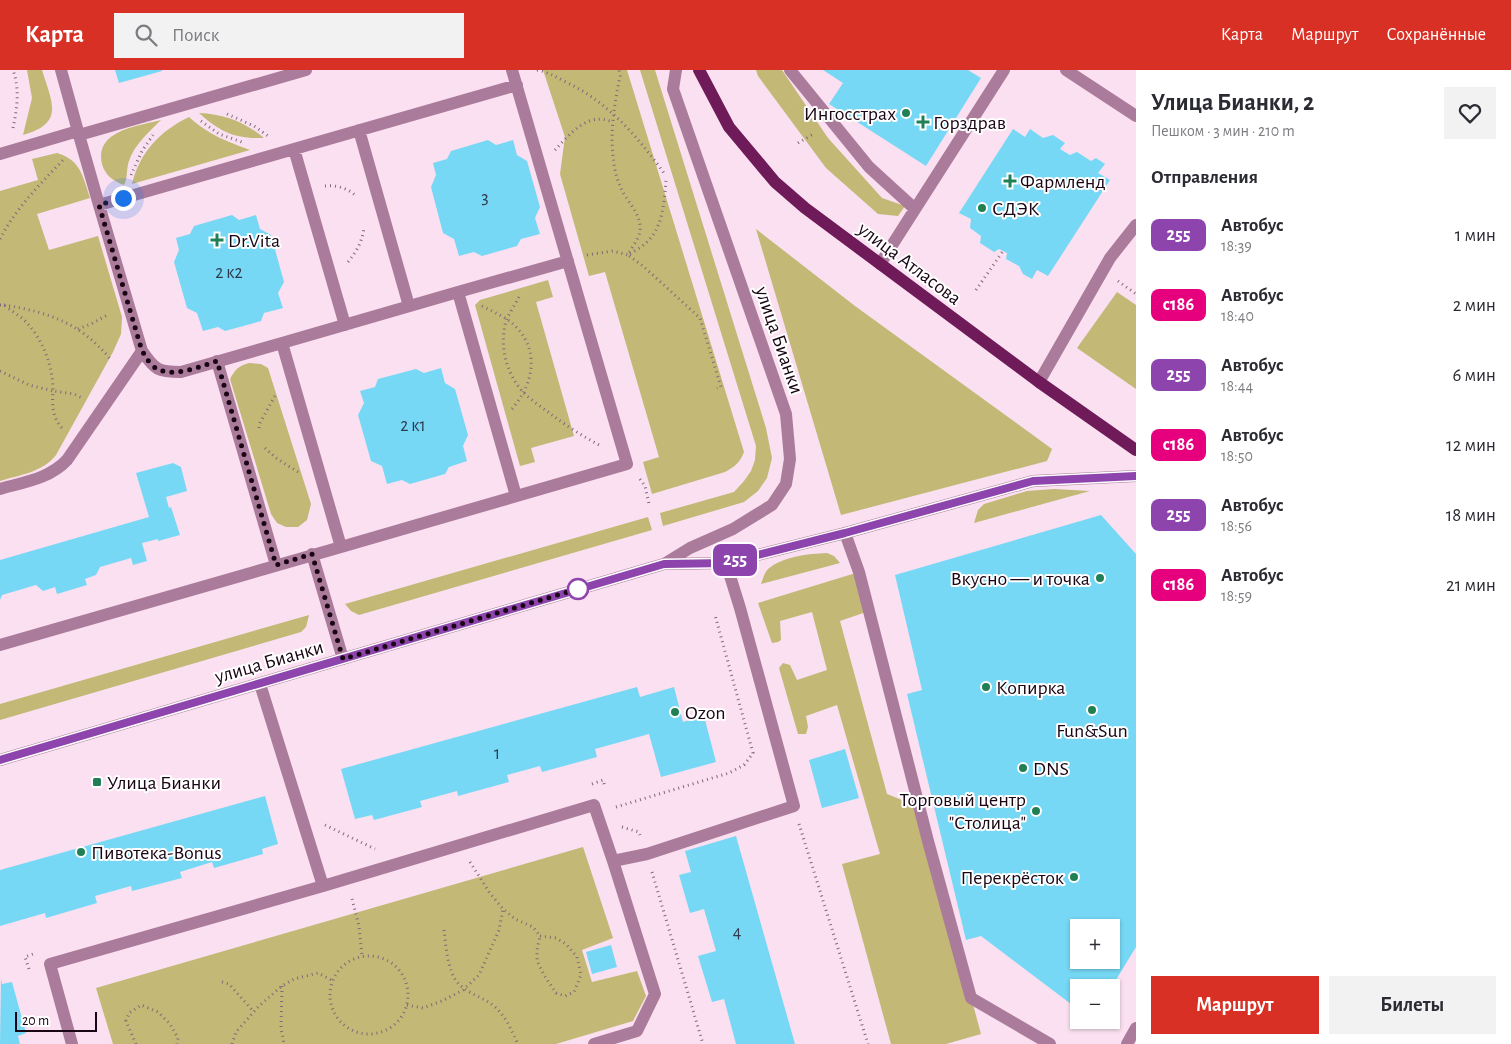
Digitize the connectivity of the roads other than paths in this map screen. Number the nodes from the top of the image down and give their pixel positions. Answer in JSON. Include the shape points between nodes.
{"nodes":[{"id":1,"x":61,"y":70,"type":"edge"},
{"id":2,"x":306,"y":70,"type":"edge"},
{"id":3,"x":512,"y":70,"type":"edge"},
{"id":4,"x":676,"y":70,"type":"edge"},
{"id":5,"x":699,"y":70,"type":"edge"},
{"id":6,"x":790,"y":70,"type":"edge"},
{"id":7,"x":1004,"y":70,"type":"edge"},
{"id":8,"x":1066,"y":70,"type":"edge"},
{"id":9,"x":517,"y":85,"type":"junction"},
{"id":10,"x":1136,"y":116,"type":"edge"},
{"id":11,"x":359,"y":130,"type":"junction"},
{"id":12,"x":79,"y":133,"type":"junction"},
{"id":13,"x":294,"y":149,"type":"junction"},
{"id":14,"x":0,"y":154,"type":"edge"},
{"id":15,"x":99,"y":205,"type":"junction"},
{"id":16,"x":915,"y":209,"type":"junction"},
{"id":17,"x":1136,"y":225,"type":"edge"},
{"id":18,"x":568,"y":261,"type":"junction"},
{"id":19,"x":880,"y":264,"type":"junction"},
{"id":20,"x":458,"y":292,"type":"junction"},
{"id":21,"x":409,"y":306,"type":"junction"},
{"id":22,"x":345,"y":325,"type":"junction"},
{"id":23,"x":282,"y":343,"type":"junction"},
{"id":24,"x":142,"y":351,"type":"junction"},
{"id":25,"x":217,"y":361,"type":"junction"},
{"id":26,"x":1039,"y":382,"type":"junction"},
{"id":27,"x":1136,"y":450,"type":"edge"},
{"id":28,"x":1136,"y":476,"type":"edge"},
{"id":29,"x":0,"y":489,"type":"edge"},
{"id":30,"x":516,"y":496,"type":"junction"},
{"id":31,"x":845,"y":533,"type":"junction"},
{"id":32,"x":341,"y":547,"type":"junction"},
{"id":33,"x":312,"y":554,"type":"junction"},
{"id":34,"x":726,"y":563,"type":"junction"},
{"id":35,"x":664,"y":564,"type":"junction"},
{"id":36,"x":276,"y":565,"type":"junction"},
{"id":37,"x":0,"y":644,"type":"edge"},
{"id":38,"x":343,"y":659,"type":"junction"},
{"id":39,"x":260,"y":684,"type":"junction"},
{"id":40,"x":0,"y":760,"type":"edge"},
{"id":41,"x":613,"y":861,"type":"junction"},
{"id":42,"x":323,"y":886,"type":"junction"},
{"id":43,"x":1136,"y":1028,"type":"edge"},
{"id":44,"x":72,"y":1044,"type":"edge"},
{"id":45,"x":594,"y":1044,"type":"edge"},
{"id":46,"x":1050,"y":1044,"type":"edge"},
{"id":47,"x":1126,"y":1044,"type":"edge"}],
"edges":[{"from":1,"to":12,"type":"street"},
{"from":2,"to":12,"type":"street"},
{"from":3,"to":9,"type":"street"},
{"from":4,"to":35,"type":"street","name":"улица Бианки","via":[[673,89],[786,414],[790,459],[786,484],[772,504]]},
{"from":5,"to":19,"type":"main road","name":"улица Атласова","via":[[729,127],[775,182]]},
{"from":6,"to":16,"type":"street","via":[[869,168]]},
{"from":7,"to":16,"type":"street"},
{"from":8,"to":10,"type":"street"},
{"from":9,"to":11,"type":"street"},
{"from":9,"to":18,"type":"street"},
{"from":11,"to":13,"type":"street"},
{"from":11,"to":21,"type":"street"},
{"from":12,"to":14,"type":"street"},
{"from":12,"to":15,"type":"street"},
{"from":13,"to":15,"type":"street"},
{"from":13,"to":22,"type":"street"},
{"from":15,"to":24,"type":"street"},
{"from":16,"to":19,"type":"street"},
{"from":17,"to":26,"type":"street","via":[[1110,258]]},
{"from":18,"to":20,"type":"street"},
{"from":18,"to":30,"type":"street","via":[[626,462]]},
{"from":19,"to":26,"type":"main road","name":"улица Атласова"},
{"from":20,"to":21,"type":"street"},
{"from":20,"to":30,"type":"street"},
{"from":21,"to":22,"type":"street"},
{"from":22,"to":23,"type":"street"},
{"from":23,"to":25,"type":"street"},
{"from":23,"to":32,"type":"street"},
{"from":24,"to":25,"type":"street","via":[[152,366],[165,372],[182,372]]},
{"from":24,"to":29,"type":"street","via":[[67,460],[44,477]]},
{"from":25,"to":36,"type":"street"},
{"from":26,"to":27,"type":"main road","name":"улица Атласова"},
{"from":28,"to":31,"type":"street","name":"улица Бианки","via":[[1033,481]]},
{"from":30,"to":32,"type":"street"},
{"from":31,"to":34,"type":"street","name":"улица Бианки"},
{"from":31,"to":46,"type":"street","via":[[859,572],[971,998]]},
{"from":32,"to":33,"type":"street"},
{"from":33,"to":36,"type":"street"},
{"from":33,"to":38,"type":"street"},
{"from":34,"to":35,"type":"street","name":"улица Бианки"},
{"from":34,"to":41,"type":"street","via":[[794,806],[647,854]]},
{"from":35,"to":38,"type":"street","name":"улица Бианки"},
{"from":36,"to":37,"type":"street"},
{"from":38,"to":39,"type":"street","name":"улица Бианки"},
{"from":39,"to":40,"type":"street","name":"улица Бианки"},
{"from":39,"to":42,"type":"street"},
{"from":41,"to":42,"type":"street","via":[[594,806]]},
{"from":41,"to":45,"type":"street","via":[[655,994],[637,1031]]},
{"from":42,"to":44,"type":"street","via":[[50,964]]},
{"from":43,"to":47,"type":"street"}]}
